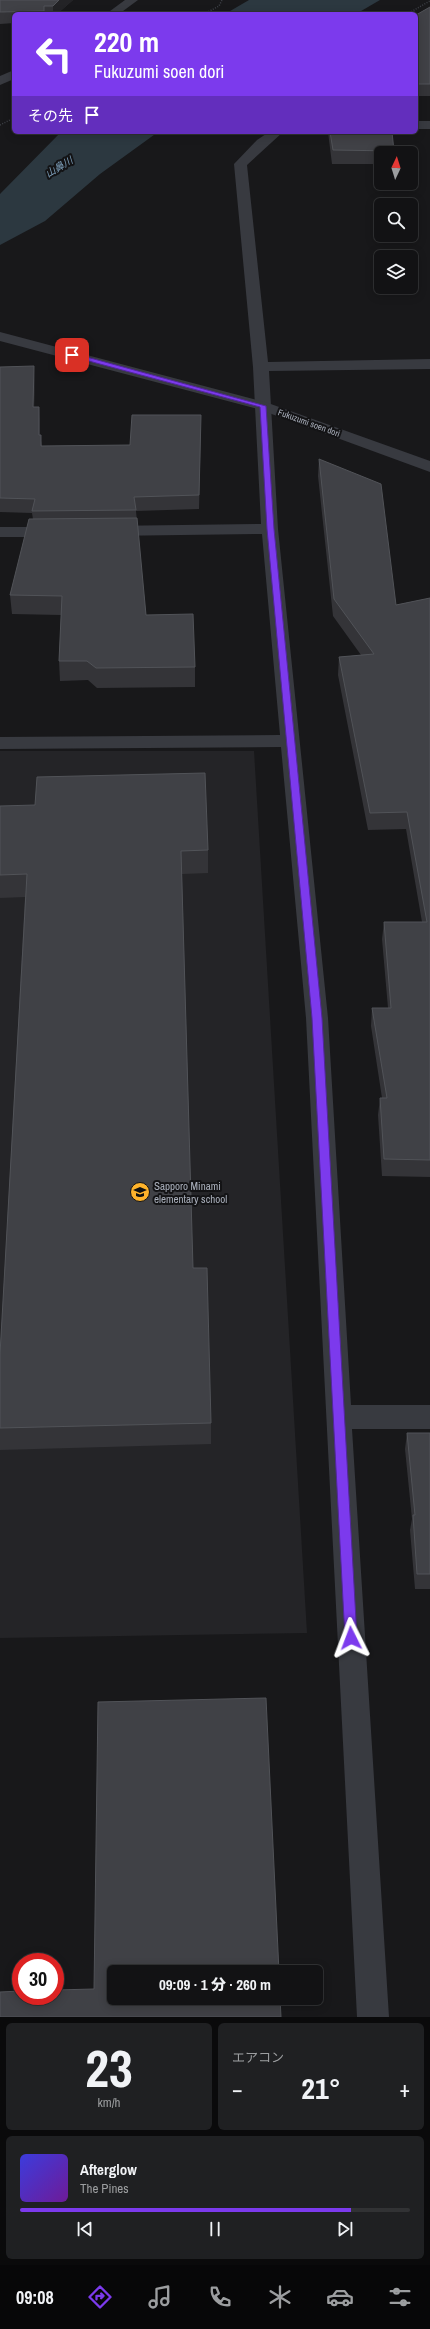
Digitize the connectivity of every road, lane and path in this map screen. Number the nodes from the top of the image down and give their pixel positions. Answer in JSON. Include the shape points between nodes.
{"nodes":[{"id":1,"x":132,"y":0,"type":"edge"},
{"id":2,"x":222,"y":0,"type":"edge"},
{"id":3,"x":430,"y":1,"type":"edge"},
{"id":4,"x":115,"y":12,"type":"edge"},
{"id":5,"x":208,"y":12,"type":"edge"},
{"id":6,"x":411,"y":12,"type":"edge"},
{"id":7,"x":12,"y":75,"type":"edge"},
{"id":8,"x":0,"y":81,"type":"edge"},
{"id":9,"x":12,"y":119,"type":"edge"},
{"id":10,"x":0,"y":125,"type":"edge"},
{"id":11,"x":430,"y":125,"type":"edge"},
{"id":12,"x":418,"y":126,"type":"edge"},
{"id":13,"x":274,"y":134,"type":"edge"},
{"id":14,"x":0,"y":336,"type":"edge"},
{"id":15,"x":430,"y":364,"type":"edge"},
{"id":16,"x":261,"y":367,"type":"junction"},
{"id":17,"x":263,"y":406,"type":"junction"},
{"id":18,"x":430,"y":467,"type":"edge"},
{"id":19,"x":270,"y":529,"type":"junction"},
{"id":20,"x":0,"y":532,"type":"edge"},
{"id":21,"x":290,"y":741,"type":"junction"},
{"id":22,"x":0,"y":743,"type":"edge"},
{"id":23,"x":338,"y":1417,"type":"junction"},
{"id":24,"x":430,"y":1417,"type":"edge"},
{"id":25,"x":373,"y":2017,"type":"edge"}],
"edges":[{"from":1,"to":4,"type":"street"},
{"from":2,"to":5,"type":"path","via":[[218,6]]},
{"from":3,"to":6,"type":"path"},
{"from":7,"to":8,"type":"street"},
{"from":9,"to":10,"type":"path"},
{"from":11,"to":12,"type":"street"},
{"from":13,"to":16,"type":"street","via":[[240,164]]},
{"from":14,"to":17,"type":"street","name":"Fukuzumi soen dori"},
{"from":15,"to":16,"type":"street"},
{"from":16,"to":17,"type":"street"},
{"from":17,"to":18,"type":"street","name":"Fukuzumi soen dori"},
{"from":17,"to":19,"type":"street"},
{"from":19,"to":20,"type":"street"},
{"from":19,"to":21,"type":"street"},
{"from":21,"to":22,"type":"street"},
{"from":21,"to":23,"type":"street","via":[[317,1018]]},
{"from":23,"to":24,"type":"street"},
{"from":23,"to":25,"type":"street"}]}
